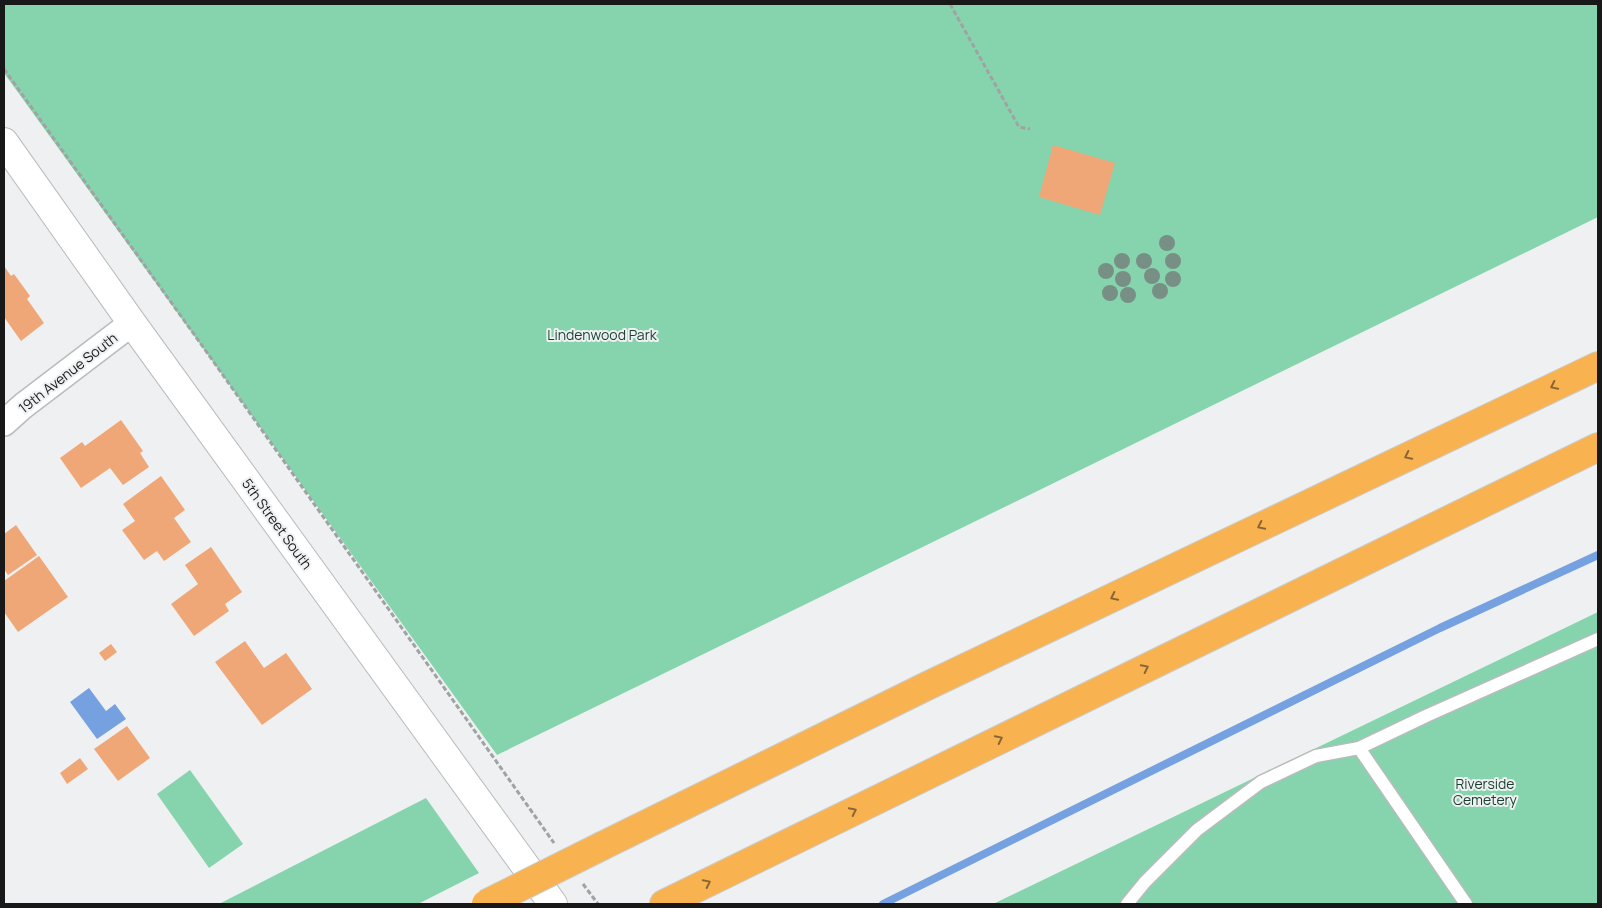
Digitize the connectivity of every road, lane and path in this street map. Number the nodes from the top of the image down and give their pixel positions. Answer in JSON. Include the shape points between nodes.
{"nodes":[{"id":1,"x":950,"y":4,"type":"edge"},
{"id":2,"x":4,"y":69,"type":"edge"},
{"id":3,"x":1030,"y":129,"type":"dead end"},
{"id":4,"x":4,"y":142,"type":"edge"},
{"id":5,"x":132,"y":323,"type":"junction"},
{"id":6,"x":1598,"y":366,"type":"edge"},
{"id":7,"x":4,"y":423,"type":"edge"},
{"id":8,"x":1598,"y":447,"type":"edge"},
{"id":9,"x":1598,"y":640,"type":"edge"},
{"id":10,"x":1359,"y":748,"type":"junction"},
{"id":11,"x":557,"y":848,"type":"dead end"},
{"id":12,"x":580,"y":880,"type":"dead end"},
{"id":13,"x":486,"y":904,"type":"edge"},
{"id":14,"x":552,"y":904,"type":"edge"},
{"id":15,"x":598,"y":904,"type":"edge"},
{"id":16,"x":664,"y":904,"type":"edge"},
{"id":17,"x":1127,"y":904,"type":"edge"},
{"id":18,"x":1466,"y":904,"type":"edge"}],
"edges":[{"from":1,"to":3,"type":"path","via":[[1019,127]]},
{"from":2,"to":11,"type":"path"},
{"from":4,"to":5,"type":"street","name":"5th Street South"},
{"from":5,"to":7,"type":"street","name":"19th Avenue South"},
{"from":5,"to":14,"type":"street","name":"5th Street South"},
{"from":6,"to":13,"type":"highway","one_way":true,"bridge":true,"via":[[936,682]]},
{"from":16,"to":8,"type":"highway","one_way":true},
{"from":9,"to":10,"type":"lane"},
{"from":10,"to":17,"type":"lane","via":[[1316,756],[1261,782],[1198,830]]},
{"from":10,"to":18,"type":"lane"},
{"from":12,"to":15,"type":"path"}]}
